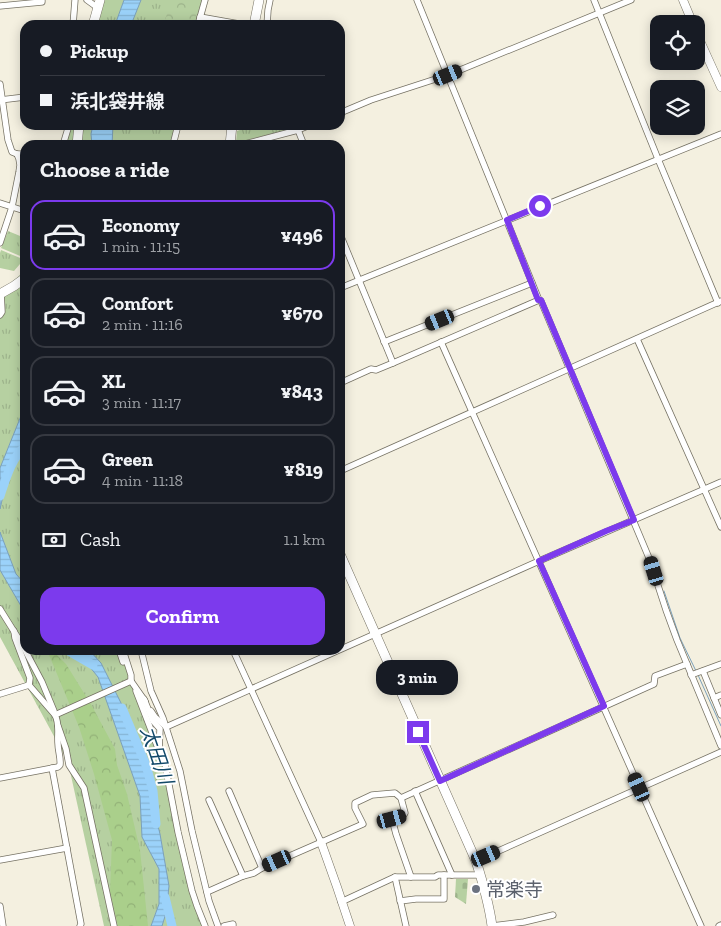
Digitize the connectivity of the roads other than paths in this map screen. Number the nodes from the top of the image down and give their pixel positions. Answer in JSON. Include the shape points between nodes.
{"nodes":[{"id":1,"x":42,"y":0,"type":"edge"},
{"id":2,"x":75,"y":0,"type":"edge"},
{"id":3,"x":87,"y":0,"type":"edge"},
{"id":4,"x":206,"y":0,"type":"edge"},
{"id":5,"x":259,"y":0,"type":"edge"},
{"id":6,"x":270,"y":0,"type":"edge"},
{"id":7,"x":417,"y":0,"type":"edge"},
{"id":8,"x":594,"y":0,"type":"edge"},
{"id":9,"x":631,"y":0,"type":"edge"},
{"id":10,"x":683,"y":0,"type":"edge"},
{"id":11,"x":99,"y":4,"type":"edge"},
{"id":12,"x":0,"y":6,"type":"edge"},
{"id":13,"x":599,"y":13,"type":"junction"},
{"id":14,"x":689,"y":15,"type":"edge"},
{"id":15,"x":200,"y":17,"type":"junction"},
{"id":16,"x":73,"y":20,"type":"edge"},
{"id":17,"x":94,"y":20,"type":"edge"},
{"id":18,"x":199,"y":20,"type":"edge"},
{"id":19,"x":217,"y":20,"type":"edge"},
{"id":20,"x":255,"y":20,"type":"edge"},
{"id":21,"x":268,"y":20,"type":"edge"},
{"id":22,"x":705,"y":52,"type":"edge"},
{"id":23,"x":448,"y":75,"type":"junction"},
{"id":24,"x":0,"y":84,"type":"edge"},
{"id":25,"x":721,"y":87,"type":"edge"},
{"id":26,"x":20,"y":98,"type":"edge"},
{"id":27,"x":1,"y":100,"type":"edge"},
{"id":28,"x":345,"y":110,"type":"edge"},
{"id":29,"x":288,"y":130,"type":"edge"},
{"id":30,"x":721,"y":134,"type":"edge"},
{"id":31,"x":257,"y":140,"type":"edge"},
{"id":32,"x":17,"y":154,"type":"joint"},
{"id":33,"x":658,"y":159,"type":"junction"},
{"id":34,"x":0,"y":203,"type":"edge"},
{"id":35,"x":12,"y":207,"type":"junction"},
{"id":36,"x":20,"y":210,"type":"edge"},
{"id":37,"x":507,"y":220,"type":"junction"},
{"id":38,"x":1,"y":239,"type":"edge"},
{"id":39,"x":345,"y":246,"type":"edge"},
{"id":40,"x":359,"y":280,"type":"junction"},
{"id":41,"x":20,"y":282,"type":"edge"},
{"id":42,"x":532,"y":283,"type":"junction"},
{"id":43,"x":345,"y":286,"type":"edge"},
{"id":44,"x":0,"y":293,"type":"edge"},
{"id":45,"x":538,"y":300,"type":"junction"},
{"id":46,"x":720,"y":302,"type":"edge"},
{"id":47,"x":0,"y":315,"type":"edge"},
{"id":48,"x":637,"y":339,"type":"junction"},
{"id":49,"x":384,"y":342,"type":"junction"},
{"id":50,"x":441,"y":342,"type":"junction"},
{"id":51,"x":393,"y":363,"type":"junction"},
{"id":52,"x":569,"y":369,"type":"junction"},
{"id":53,"x":345,"y":381,"type":"edge"},
{"id":54,"x":472,"y":412,"type":"junction"},
{"id":55,"x":345,"y":469,"type":"edge"},
{"id":56,"x":721,"y":482,"type":"edge"},
{"id":57,"x":704,"y":489,"type":"junction"},
{"id":58,"x":634,"y":520,"type":"junction"},
{"id":59,"x":721,"y":527,"type":"edge"},
{"id":60,"x":539,"y":561,"type":"junction"},
{"id":61,"x":345,"y":567,"type":"edge"},
{"id":62,"x":0,"y":609,"type":"edge"},
{"id":63,"x":14,"y":631,"type":"junction"},
{"id":64,"x":375,"y":634,"type":"junction"},
{"id":65,"x":20,"y":641,"type":"edge"},
{"id":66,"x":345,"y":648,"type":"edge"},
{"id":67,"x":20,"y":651,"type":"edge"},
{"id":68,"x":21,"y":655,"type":"edge"},
{"id":69,"x":28,"y":655,"type":"edge"},
{"id":70,"x":121,"y":655,"type":"edge"},
{"id":71,"x":125,"y":655,"type":"edge"},
{"id":72,"x":142,"y":655,"type":"edge"},
{"id":73,"x":235,"y":655,"type":"edge"},
{"id":74,"x":328,"y":655,"type":"edge"},
{"id":75,"x":686,"y":664,"type":"junction"},
{"id":76,"x":721,"y":664,"type":"edge"},
{"id":77,"x":703,"y":671,"type":"junction"},
{"id":78,"x":692,"y":676,"type":"junction"},
{"id":79,"x":131,"y":681,"type":"junction"},
{"id":80,"x":29,"y":685,"type":"junction"},
{"id":81,"x":251,"y":690,"type":"junction"},
{"id":82,"x":0,"y":694,"type":"edge"},
{"id":83,"x":721,"y":695,"type":"edge"},
{"id":84,"x":714,"y":698,"type":"junction"},
{"id":85,"x":144,"y":699,"type":"junction"},
{"id":86,"x":604,"y":706,"type":"junction"},
{"id":87,"x":56,"y":713,"type":"junction"},
{"id":88,"x":721,"y":715,"type":"edge"},
{"id":89,"x":58,"y":726,"type":"junction"},
{"id":90,"x":166,"y":727,"type":"junction"},
{"id":91,"x":721,"y":746,"type":"edge"},
{"id":92,"x":160,"y":751,"type":"junction"},
{"id":93,"x":721,"y":752,"type":"edge"},
{"id":94,"x":52,"y":768,"type":"junction"},
{"id":95,"x":0,"y":778,"type":"edge"},
{"id":96,"x":440,"y":781,"type":"junction"},
{"id":97,"x":640,"y":789,"type":"junction"},
{"id":98,"x":229,"y":791,"type":"dead end"},
{"id":99,"x":415,"y":791,"type":"junction"},
{"id":100,"x":401,"y":798,"type":"junction"},
{"id":101,"x":209,"y":800,"type":"dead end"},
{"id":102,"x":321,"y":842,"type":"junction"},
{"id":103,"x":67,"y":848,"type":"junction"},
{"id":104,"x":0,"y":860,"type":"edge"},
{"id":105,"x":476,"y":861,"type":"junction"},
{"id":106,"x":262,"y":868,"type":"junction"},
{"id":107,"x":444,"y":875,"type":"junction"},
{"id":108,"x":452,"y":875,"type":"junction"},
{"id":109,"x":480,"y":875,"type":"junction"},
{"id":110,"x":243,"y":876,"type":"junction"},
{"id":111,"x":395,"y":876,"type":"junction"},
{"id":112,"x":411,"y":877,"type":"junction"},
{"id":113,"x":207,"y":892,"type":"junction"},
{"id":114,"x":400,"y":901,"type":"junction"},
{"id":115,"x":341,"y":902,"type":"junction"},
{"id":116,"x":0,"y":906,"type":"edge"},
{"id":117,"x":553,"y":915,"type":"dead end"},
{"id":118,"x":3,"y":926,"type":"edge"},
{"id":119,"x":80,"y":926,"type":"edge"},
{"id":120,"x":114,"y":926,"type":"edge"},
{"id":121,"x":205,"y":926,"type":"edge"},
{"id":122,"x":218,"y":926,"type":"edge"},
{"id":123,"x":224,"y":926,"type":"edge"},
{"id":124,"x":233,"y":926,"type":"edge"},
{"id":125,"x":350,"y":926,"type":"edge"},
{"id":126,"x":406,"y":926,"type":"edge"},
{"id":127,"x":492,"y":926,"type":"edge"},
{"id":128,"x":701,"y":926,"type":"edge"}],
"edges":[{"from":1,"to":12,"type":"street"},
{"from":2,"to":16,"type":"street"},
{"from":3,"to":11,"type":"street"},
{"from":4,"to":15,"type":"street"},
{"from":5,"to":20,"type":"main road"},
{"from":6,"to":21,"type":"street"},
{"from":7,"to":23,"type":"street"},
{"from":8,"to":13,"type":"street"},
{"from":9,"to":13,"type":"street"},
{"from":10,"to":14,"type":"street"},
{"from":11,"to":17,"type":"main road"},
{"from":13,"to":23,"type":"street"},
{"from":13,"to":33,"type":"street"},
{"from":15,"to":18,"type":"street"},
{"from":15,"to":19,"type":"street"},
{"from":22,"to":25,"type":"street"},
{"from":23,"to":28,"type":"street"},
{"from":23,"to":37,"type":"street"},
{"from":24,"to":27,"type":"street"},
{"from":26,"to":27,"type":"street"},
{"from":27,"to":32,"type":"street","via":[[9,147]]},
{"from":29,"to":31,"type":"street"},
{"from":30,"to":33,"type":"street"},
{"from":32,"to":35,"type":"street","via":[[20,172]]},
{"from":33,"to":37,"type":"street"},
{"from":33,"to":46,"type":"street"},
{"from":34,"to":35,"type":"street"},
{"from":35,"to":36,"type":"street"},
{"from":35,"to":38,"type":"street"},
{"from":37,"to":40,"type":"street"},
{"from":37,"to":42,"type":"street"},
{"from":39,"to":40,"type":"street"},
{"from":40,"to":43,"type":"street"},
{"from":40,"to":49,"type":"street"},
{"from":41,"to":44,"type":"main road"},
{"from":42,"to":45,"type":"street"},
{"from":42,"to":49,"type":"street"},
{"from":44,"to":47,"type":"street"},
{"from":45,"to":50,"type":"street"},
{"from":45,"to":52,"type":"street","via":[[541,300]]},
{"from":46,"to":48,"type":"street"},
{"from":48,"to":52,"type":"street"},
{"from":48,"to":57,"type":"street"},
{"from":49,"to":51,"type":"street"},
{"from":50,"to":51,"type":"street"},
{"from":50,"to":54,"type":"street"},
{"from":51,"to":53,"type":"street"},
{"from":52,"to":54,"type":"street"},
{"from":52,"to":58,"type":"street"},
{"from":54,"to":55,"type":"street"},
{"from":54,"to":60,"type":"street"},
{"from":56,"to":57,"type":"street"},
{"from":57,"to":58,"type":"street"},
{"from":57,"to":59,"type":"street"},
{"from":58,"to":60,"type":"street"},
{"from":58,"to":75,"type":"street"},
{"from":60,"to":64,"type":"street"},
{"from":60,"to":86,"type":"street"},
{"from":61,"to":64,"type":"main road"},
{"from":62,"to":63,"type":"street"},
{"from":63,"to":65,"type":"street"},
{"from":63,"to":67,"type":"street"},
{"from":64,"to":66,"type":"street"},
{"from":64,"to":96,"type":"main road"},
{"from":68,"to":80,"type":"street","via":[[30,678]]},
{"from":69,"to":87,"type":"street"},
{"from":70,"to":79,"type":"street"},
{"from":71,"to":79,"type":"street"},
{"from":72,"to":90,"type":"street"},
{"from":73,"to":81,"type":"street"},
{"from":74,"to":81,"type":"street"},
{"from":75,"to":78,"type":"street"},
{"from":75,"to":86,"type":"street","via":[[655,676],[654,684]]},
{"from":76,"to":77,"type":"street"},
{"from":77,"to":78,"type":"street"},
{"from":77,"to":84,"type":"street"},
{"from":78,"to":91,"type":"street"},
{"from":79,"to":85,"type":"street"},
{"from":79,"to":87,"type":"street"},
{"from":79,"to":92,"type":"street"},
{"from":80,"to":82,"type":"street"},
{"from":80,"to":87,"type":"street"},
{"from":81,"to":90,"type":"street"},
{"from":81,"to":102,"type":"street"},
{"from":83,"to":84,"type":"street"},
{"from":84,"to":88,"type":"street"},
{"from":85,"to":90,"type":"street"},
{"from":85,"to":92,"type":"street","via":[[152,721],[160,729]]},
{"from":86,"to":96,"type":"street"},
{"from":86,"to":97,"type":"street"},
{"from":87,"to":89,"type":"street"},
{"from":89,"to":94,"type":"street","via":[[61,763]]},
{"from":89,"to":120,"type":"street","via":[[69,765],[84,788]]},
{"from":90,"to":113,"type":"street","via":[[180,770]]},
{"from":92,"to":121,"type":"street","via":[[192,891]]},
{"from":93,"to":97,"type":"street"},
{"from":94,"to":95,"type":"street"},
{"from":94,"to":103,"type":"street"},
{"from":96,"to":99,"type":"street"},
{"from":96,"to":105,"type":"main road"},
{"from":97,"to":105,"type":"street"},
{"from":97,"to":128,"type":"street"},
{"from":98,"to":106,"type":"street"},
{"from":99,"to":100,"type":"street"},
{"from":99,"to":108,"type":"street"},
{"from":100,"to":102,"type":"street","via":[[395,793],[372,795],[355,803],[363,824]]},
{"from":100,"to":112,"type":"street","via":[[405,813],[392,819]]},
{"from":101,"to":110,"type":"street"},
{"from":102,"to":106,"type":"street"},
{"from":102,"to":115,"type":"street"},
{"from":103,"to":104,"type":"street"},
{"from":103,"to":119,"type":"street"},
{"from":105,"to":109,"type":"main road"},
{"from":106,"to":110,"type":"street"},
{"from":107,"to":108,"type":"street"},
{"from":107,"to":112,"type":"street"},
{"from":107,"to":114,"type":"street","via":[[444,899]]},
{"from":108,"to":109,"type":"street"},
{"from":109,"to":127,"type":"main road"},
{"from":110,"to":113,"type":"street"},
{"from":111,"to":112,"type":"street"},
{"from":111,"to":114,"type":"street"},
{"from":111,"to":115,"type":"street"},
{"from":113,"to":122,"type":"street"},
{"from":114,"to":126,"type":"street"},
{"from":115,"to":125,"type":"street"},
{"from":116,"to":118,"type":"street"},
{"from":117,"to":127,"type":"street"},
{"from":123,"to":124,"type":"street"}]}
